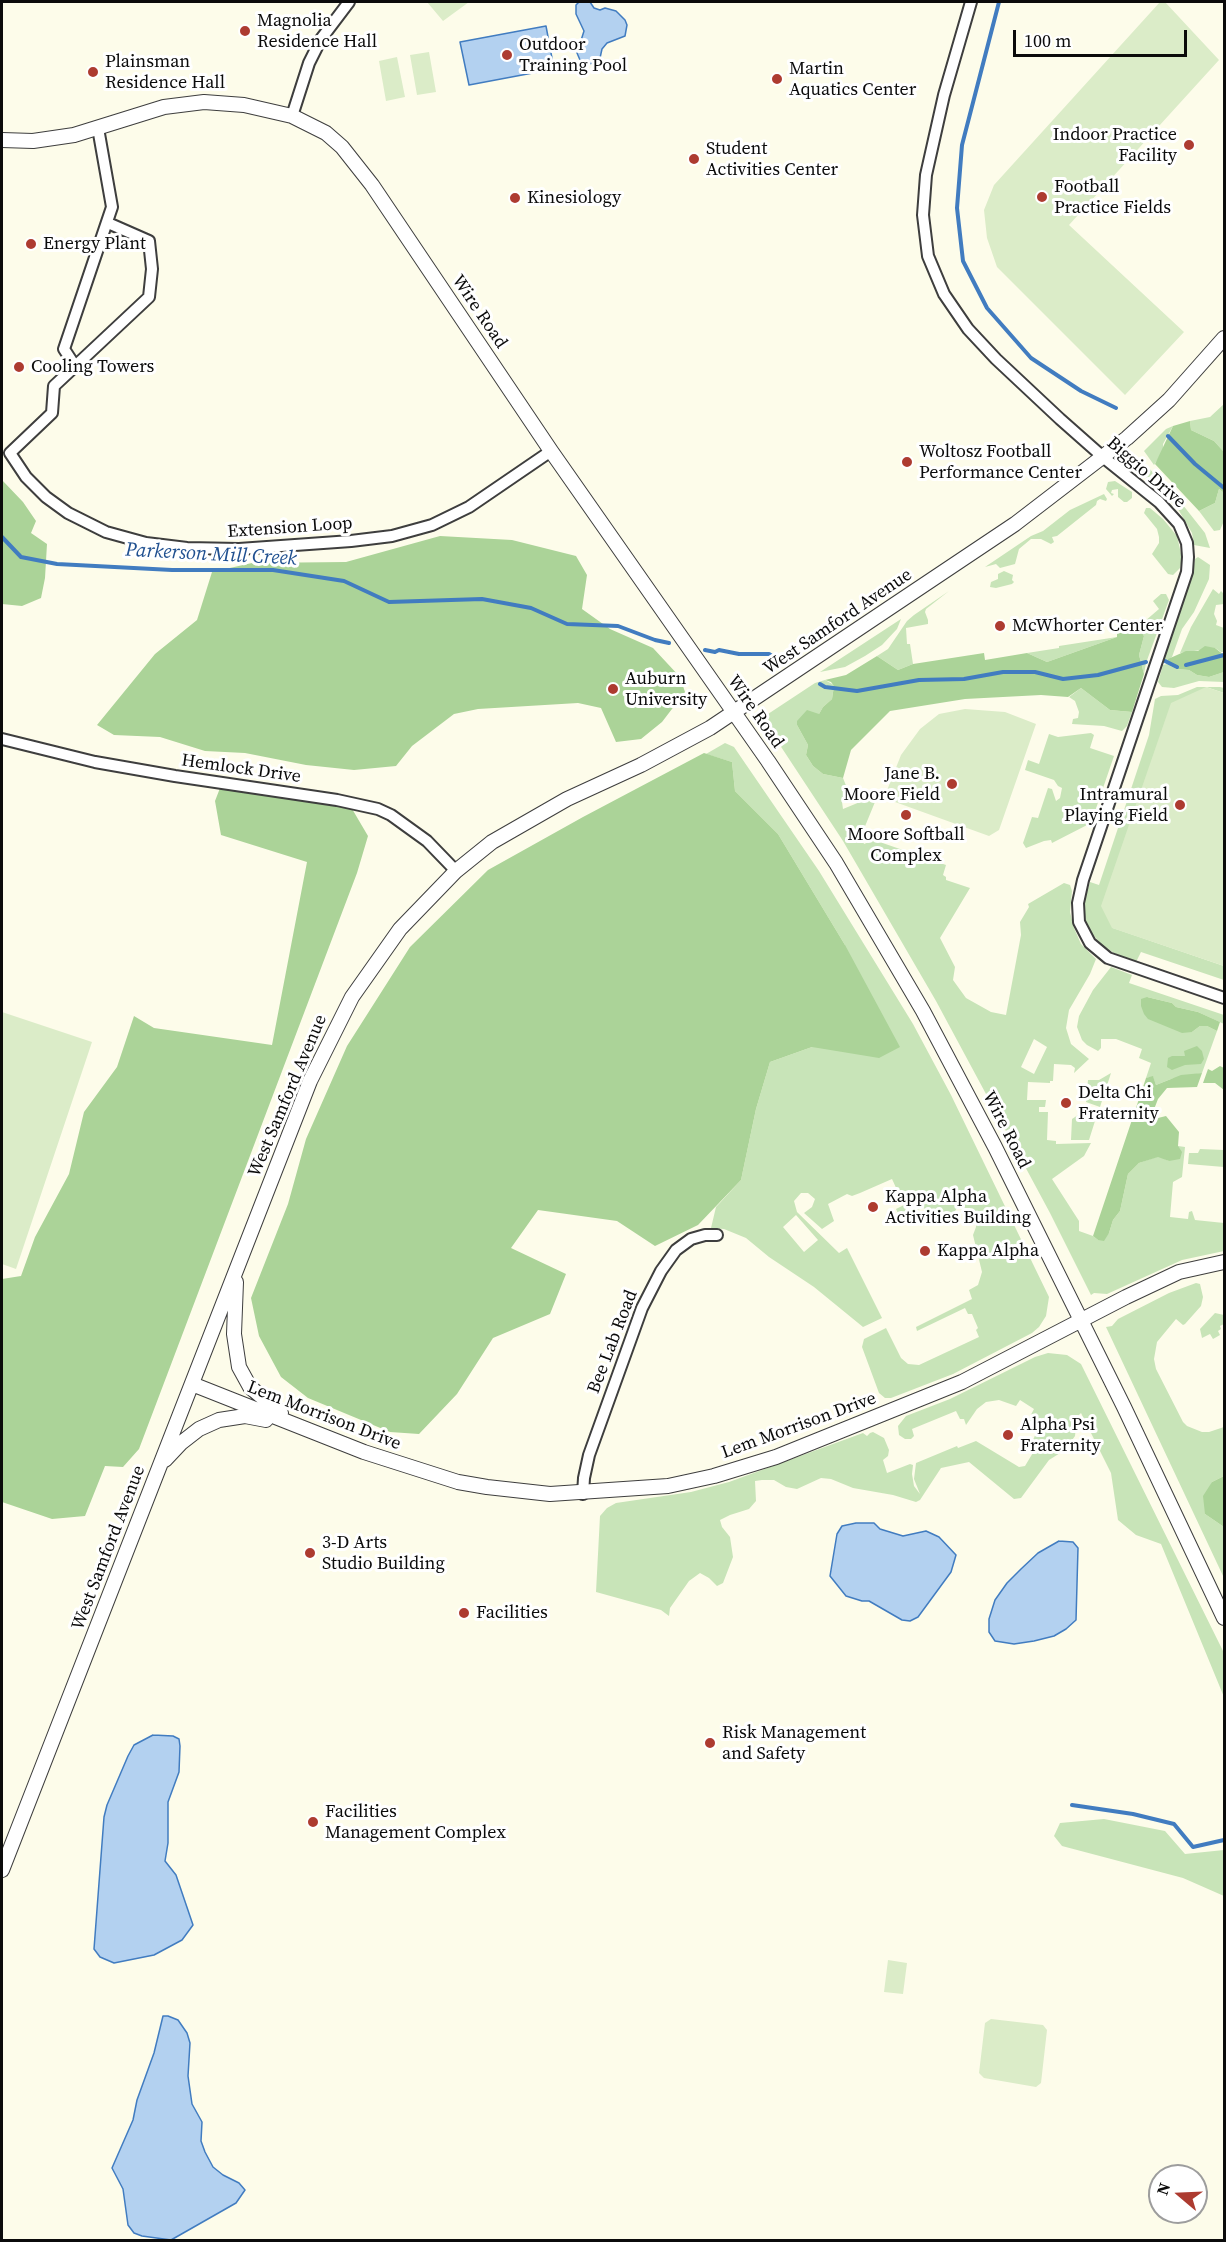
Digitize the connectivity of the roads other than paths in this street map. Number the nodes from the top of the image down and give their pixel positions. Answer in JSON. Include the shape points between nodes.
{"nodes":[{"id":1,"x":349,"y":2,"type":"edge"},
{"id":2,"x":971,"y":2,"type":"edge"},
{"id":3,"x":292,"y":116,"type":"junction"},
{"id":4,"x":98,"y":128,"type":"junction"},
{"id":5,"x":2,"y":140,"type":"edge"},
{"id":6,"x":108,"y":223,"type":"junction"},
{"id":7,"x":1224,"y":338,"type":"edge"},
{"id":8,"x":75,"y":366,"type":"junction"},
{"id":9,"x":551,"y":451,"type":"junction"},
{"id":10,"x":1103,"y":457,"type":"junction"},
{"id":11,"x":733,"y":713,"type":"junction"},
{"id":12,"x":2,"y":739,"type":"edge"},
{"id":13,"x":456,"y":871,"type":"junction"},
{"id":14,"x":1224,"y":998,"type":"edge"},
{"id":15,"x":717,"y":1235,"type":"dead end"},
{"id":16,"x":1224,"y":1262,"type":"edge"},
{"id":17,"x":236,"y":1272,"type":"junction"},
{"id":18,"x":1081,"y":1321,"type":"junction"},
{"id":19,"x":192,"y":1384,"type":"junction"},
{"id":20,"x":295,"y":1424,"type":"junction"},
{"id":21,"x":160,"y":1466,"type":"junction"},
{"id":22,"x":583,"y":1494,"type":"junction"},
{"id":23,"x":1224,"y":1618,"type":"edge"},
{"id":24,"x":2,"y":1870,"type":"edge"}],
"edges":[{"from":1,"to":3,"type":"street","via":[[321,39],[309,63]]},
{"from":2,"to":10,"type":"street","name":"Biggio Drive","via":[[926,175],[923,215],[928,256],[944,294],[968,329],[996,360]]},
{"from":3,"to":4,"type":"street","name":"Wire Road","via":[[244,105],[204,102],[164,107]]},
{"from":3,"to":9,"type":"street","name":"Wire Road","via":[[326,133],[359,168]]},
{"from":4,"to":5,"type":"street","name":"Wire Road","via":[[33,141]]},
{"from":4,"to":6,"type":"street","via":[[112,207]]},
{"from":6,"to":8,"type":"street","via":[[64,349]]},
{"from":6,"to":8,"type":"street","name":"Extension Loop","via":[[149,241],[149,297]]},
{"from":7,"to":10,"type":"street","name":"West Samford Avenue","via":[[1169,400]]},
{"from":8,"to":9,"type":"street","name":"Extension Loop","via":[[54,386],[52,413],[10,453],[26,477],[68,513],[106,532],[146,543],[239,549],[392,536],[432,525],[469,507]]},
{"from":9,"to":11,"type":"street","name":"Wire Road"},
{"from":10,"to":11,"type":"street","name":"West Samford Avenue","via":[[1015,524]]},
{"from":10,"to":14,"type":"street","name":"Biggio Drive","via":[[1159,502],[1179,524],[1188,556],[1184,580],[1083,880],[1079,922],[1090,943],[1108,958]]},
{"from":11,"to":13,"type":"street","name":"West Samford Avenue","via":[[641,765],[516,827]]},
{"from":11,"to":18,"type":"street","name":"Wire Road","via":[[836,863],[923,1011]]},
{"from":12,"to":13,"type":"street","name":"Hemlock Drive","via":[[95,762],[378,809],[427,841]]},
{"from":13,"to":17,"type":"street","name":"West Samford Avenue","via":[[400,929],[343,1013],[310,1081]]},
{"from":15,"to":22,"type":"street","name":"Bee Lab Road","via":[[691,1239],[676,1251],[646,1299],[589,1455]]},
{"from":16,"to":18,"type":"street","name":"Lem Morrison Drive","via":[[1179,1272]]},
{"from":17,"to":19,"type":"street","name":"West Samford Avenue"},
{"from":17,"to":20,"type":"street","via":[[234,1334],[239,1366],[250,1387]]},
{"from":18,"to":22,"type":"street","name":"Lem Morrison Drive","via":[[962,1382],[776,1457],[668,1486]]},
{"from":18,"to":23,"type":"street","name":"Wire Road"},
{"from":19,"to":20,"type":"street","name":"Lem Morrison Drive"},
{"from":19,"to":21,"type":"street","name":"West Samford Avenue"},
{"from":20,"to":21,"type":"street","via":[[245,1416],[219,1420],[199,1429]]},
{"from":20,"to":22,"type":"street","name":"Lem Morrison Drive","via":[[399,1465],[458,1482],[519,1492]]},
{"from":21,"to":24,"type":"street","name":"West Samford Avenue"}]}
